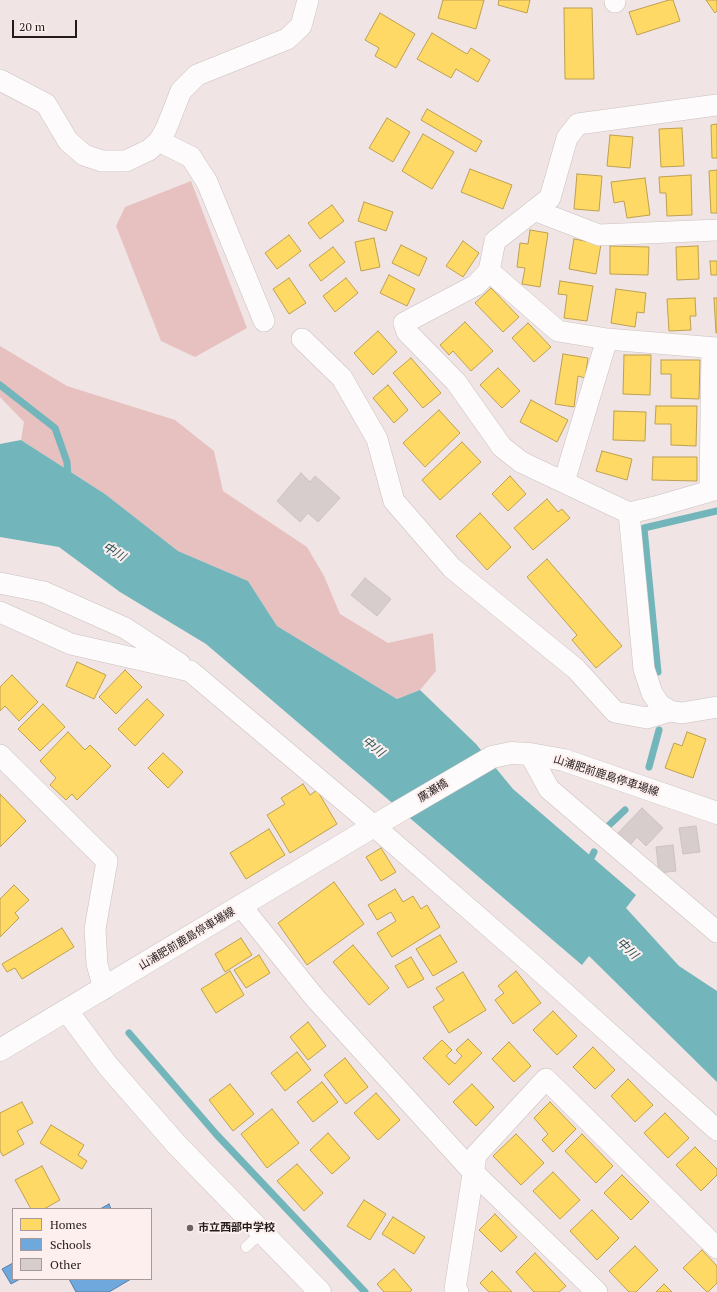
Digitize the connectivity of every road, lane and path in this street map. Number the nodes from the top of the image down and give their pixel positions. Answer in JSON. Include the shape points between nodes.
{"nodes":[{"id":1,"x":308,"y":0,"type":"edge"},
{"id":2,"x":0,"y":80,"type":"edge"},
{"id":3,"x":717,"y":105,"type":"edge"},
{"id":4,"x":159,"y":141,"type":"junction"},
{"id":5,"x":534,"y":210,"type":"junction"},
{"id":6,"x":717,"y":230,"type":"edge"},
{"id":7,"x":489,"y":271,"type":"junction"},
{"id":8,"x":264,"y":321,"type":"dead end"},
{"id":9,"x":302,"y":339,"type":"dead end"},
{"id":10,"x":607,"y":339,"type":"junction"},
{"id":11,"x":714,"y":348,"type":"edge"},
{"id":12,"x":564,"y":482,"type":"junction"},
{"id":13,"x":714,"y":490,"type":"edge"},
{"id":14,"x":629,"y":513,"type":"junction"},
{"id":15,"x":0,"y":583,"type":"edge"},
{"id":16,"x":0,"y":612,"type":"edge"},
{"id":17,"x":190,"y":671,"type":"junction"},
{"id":18,"x":717,"y":707,"type":"edge"},
{"id":19,"x":670,"y":711,"type":"junction"},
{"id":20,"x":530,"y":754,"type":"junction"},
{"id":21,"x":0,"y":755,"type":"edge"},
{"id":22,"x":492,"y":757,"type":"joint"},
{"id":23,"x":717,"y":813,"type":"edge"},
{"id":24,"x":374,"y":826,"type":"junction"},
{"id":25,"x":240,"y":906,"type":"junction"},
{"id":26,"x":717,"y":932,"type":"edge"},
{"id":27,"x":104,"y":989,"type":"junction"},
{"id":28,"x":67,"y":1011,"type":"junction"},
{"id":29,"x":0,"y":1050,"type":"edge"},
{"id":30,"x":717,"y":1130,"type":"edge"},
{"id":31,"x":474,"y":1172,"type":"junction"},
{"id":32,"x":717,"y":1248,"type":"edge"},
{"id":33,"x":320,"y":1292,"type":"edge"},
{"id":34,"x":458,"y":1292,"type":"edge"},
{"id":35,"x":597,"y":1292,"type":"edge"}],
"edges":[{"from":1,"to":4,"type":"street","via":[[301,26],[287,39],[197,75],[182,91]]},
{"from":2,"to":4,"type":"street","via":[[46,104],[68,142],[84,155],[102,161],[126,161],[149,150]]},
{"from":3,"to":5,"type":"street","via":[[578,124],[567,138],[550,198]]},
{"from":4,"to":8,"type":"street","via":[[191,157],[207,182]]},
{"from":5,"to":6,"type":"street","via":[[599,235]]},
{"from":5,"to":7,"type":"street","via":[[495,241]]},
{"from":7,"to":10,"type":"street","via":[[558,331]]},
{"from":7,"to":12,"type":"street","via":[[476,285],[404,323],[407,332],[456,382],[502,447],[521,462]]},
{"from":9,"to":19,"type":"street","via":[[342,378],[378,439],[394,501],[452,568],[576,669],[615,712],[647,718]]},
{"from":10,"to":11,"type":"street"},
{"from":10,"to":12,"type":"street"},
{"from":11,"to":13,"type":"street"},
{"from":12,"to":14,"type":"street"},
{"from":13,"to":14,"type":"street"},
{"from":14,"to":19,"type":"street","via":[[644,669],[652,693],[660,705]]},
{"from":15,"to":17,"type":"street","via":[[44,592],[125,628]]},
{"from":16,"to":17,"type":"street","via":[[71,644]]},
{"from":17,"to":24,"type":"street"},
{"from":18,"to":19,"type":"street","via":[[682,713]]},
{"from":20,"to":22,"type":"main road","name":"山浦肥前鹿島停車場線","via":[[511,753]]},
{"from":20,"to":23,"type":"main road","name":"山浦肥前鹿島停車場線","via":[[564,760]]},
{"from":20,"to":26,"type":"street","via":[[549,789]]},
{"from":21,"to":27,"type":"street","via":[[107,861],[95,929],[97,964]]},
{"from":22,"to":24,"type":"main road","name":"廣瀬橋"},
{"from":24,"to":25,"type":"main road","name":"山浦肥前鹿島停車場線"},
{"from":24,"to":30,"type":"street"},
{"from":25,"to":27,"type":"main road","name":"山浦肥前鹿島停車場線"},
{"from":25,"to":31,"type":"street","via":[[315,998]]},
{"from":27,"to":28,"type":"main road","name":"山浦肥前鹿島停車場線"},
{"from":28,"to":29,"type":"main road","name":"山浦肥前鹿島停車場線"},
{"from":28,"to":33,"type":"main road","via":[[108,1066],[177,1145],[254,1240]]},
{"from":31,"to":32,"type":"street","via":[[476,1155],[546,1079]]},
{"from":31,"to":34,"type":"street","via":[[455,1289]]},
{"from":31,"to":35,"type":"street"}]}
